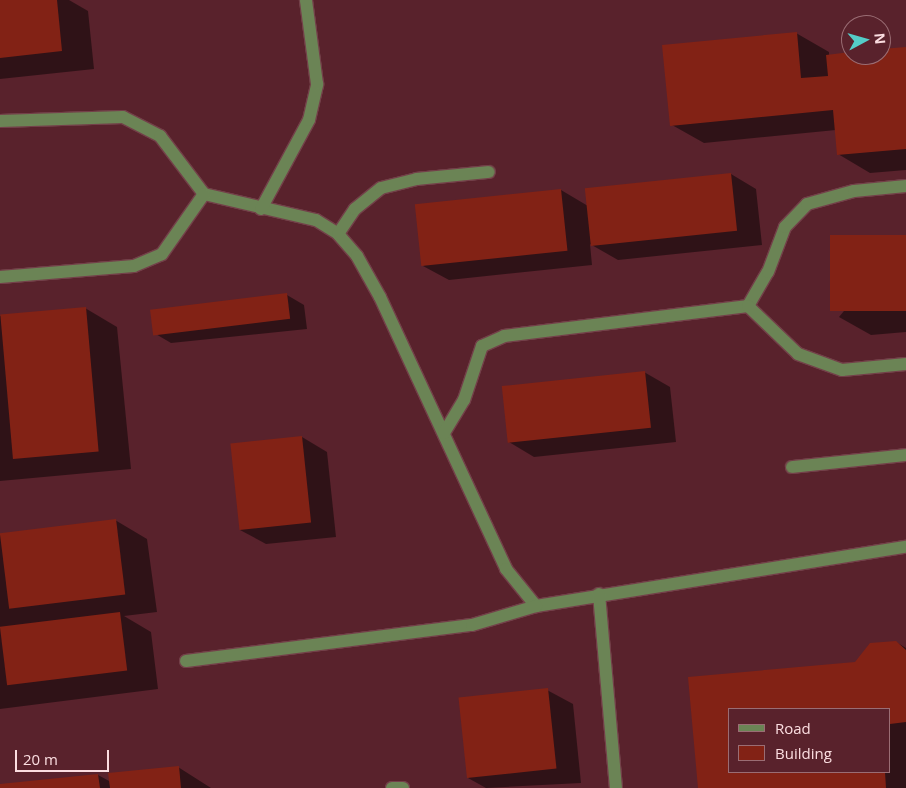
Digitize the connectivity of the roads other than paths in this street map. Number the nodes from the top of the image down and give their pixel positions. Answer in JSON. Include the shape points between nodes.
{"nodes":[{"id":1,"x":306,"y":0,"type":"edge"},
{"id":2,"x":0,"y":121,"type":"edge"},
{"id":3,"x":489,"y":172,"type":"dead end"},
{"id":4,"x":906,"y":186,"type":"edge"},
{"id":5,"x":204,"y":194,"type":"junction"},
{"id":6,"x":261,"y":209,"type":"junction"},
{"id":7,"x":338,"y":234,"type":"junction"},
{"id":8,"x":0,"y":278,"type":"edge"},
{"id":9,"x":748,"y":306,"type":"junction"},
{"id":10,"x":906,"y":364,"type":"edge"},
{"id":11,"x":444,"y":433,"type":"junction"},
{"id":12,"x":906,"y":455,"type":"edge"},
{"id":13,"x":792,"y":467,"type":"dead end"},
{"id":14,"x":906,"y":546,"type":"edge"},
{"id":15,"x":599,"y":594,"type":"junction"},
{"id":16,"x":536,"y":606,"type":"junction"},
{"id":17,"x":186,"y":661,"type":"dead end"},
{"id":18,"x":392,"y":788,"type":"edge"},
{"id":19,"x":403,"y":788,"type":"edge"},
{"id":20,"x":616,"y":788,"type":"edge"}],
"edges":[{"from":1,"to":6,"type":"lane","via":[[317,84],[310,120]]},
{"from":2,"to":5,"type":"lane","via":[[123,116],[160,136]]},
{"from":3,"to":7,"type":"lane","via":[[417,179],[381,188],[355,209]]},
{"from":4,"to":9,"type":"lane","via":[[854,191],[807,204],[785,227],[768,272]]},
{"from":5,"to":6,"type":"lane"},
{"from":5,"to":8,"type":"lane","via":[[162,254],[134,266]]},
{"from":6,"to":7,"type":"lane","via":[[316,220]]},
{"from":7,"to":11,"type":"lane","via":[[357,256],[380,297]]},
{"from":9,"to":10,"type":"lane","via":[[798,354],[842,370]]},
{"from":9,"to":11,"type":"lane","via":[[504,336],[482,346],[464,400]]},
{"from":11,"to":16,"type":"lane","via":[[506,569]]},
{"from":12,"to":13,"type":"lane"},
{"from":14,"to":15,"type":"lane"},
{"from":15,"to":16,"type":"lane"},
{"from":15,"to":20,"type":"lane"},
{"from":16,"to":17,"type":"lane","via":[[472,625]]},
{"from":18,"to":19,"type":"lane"}]}
